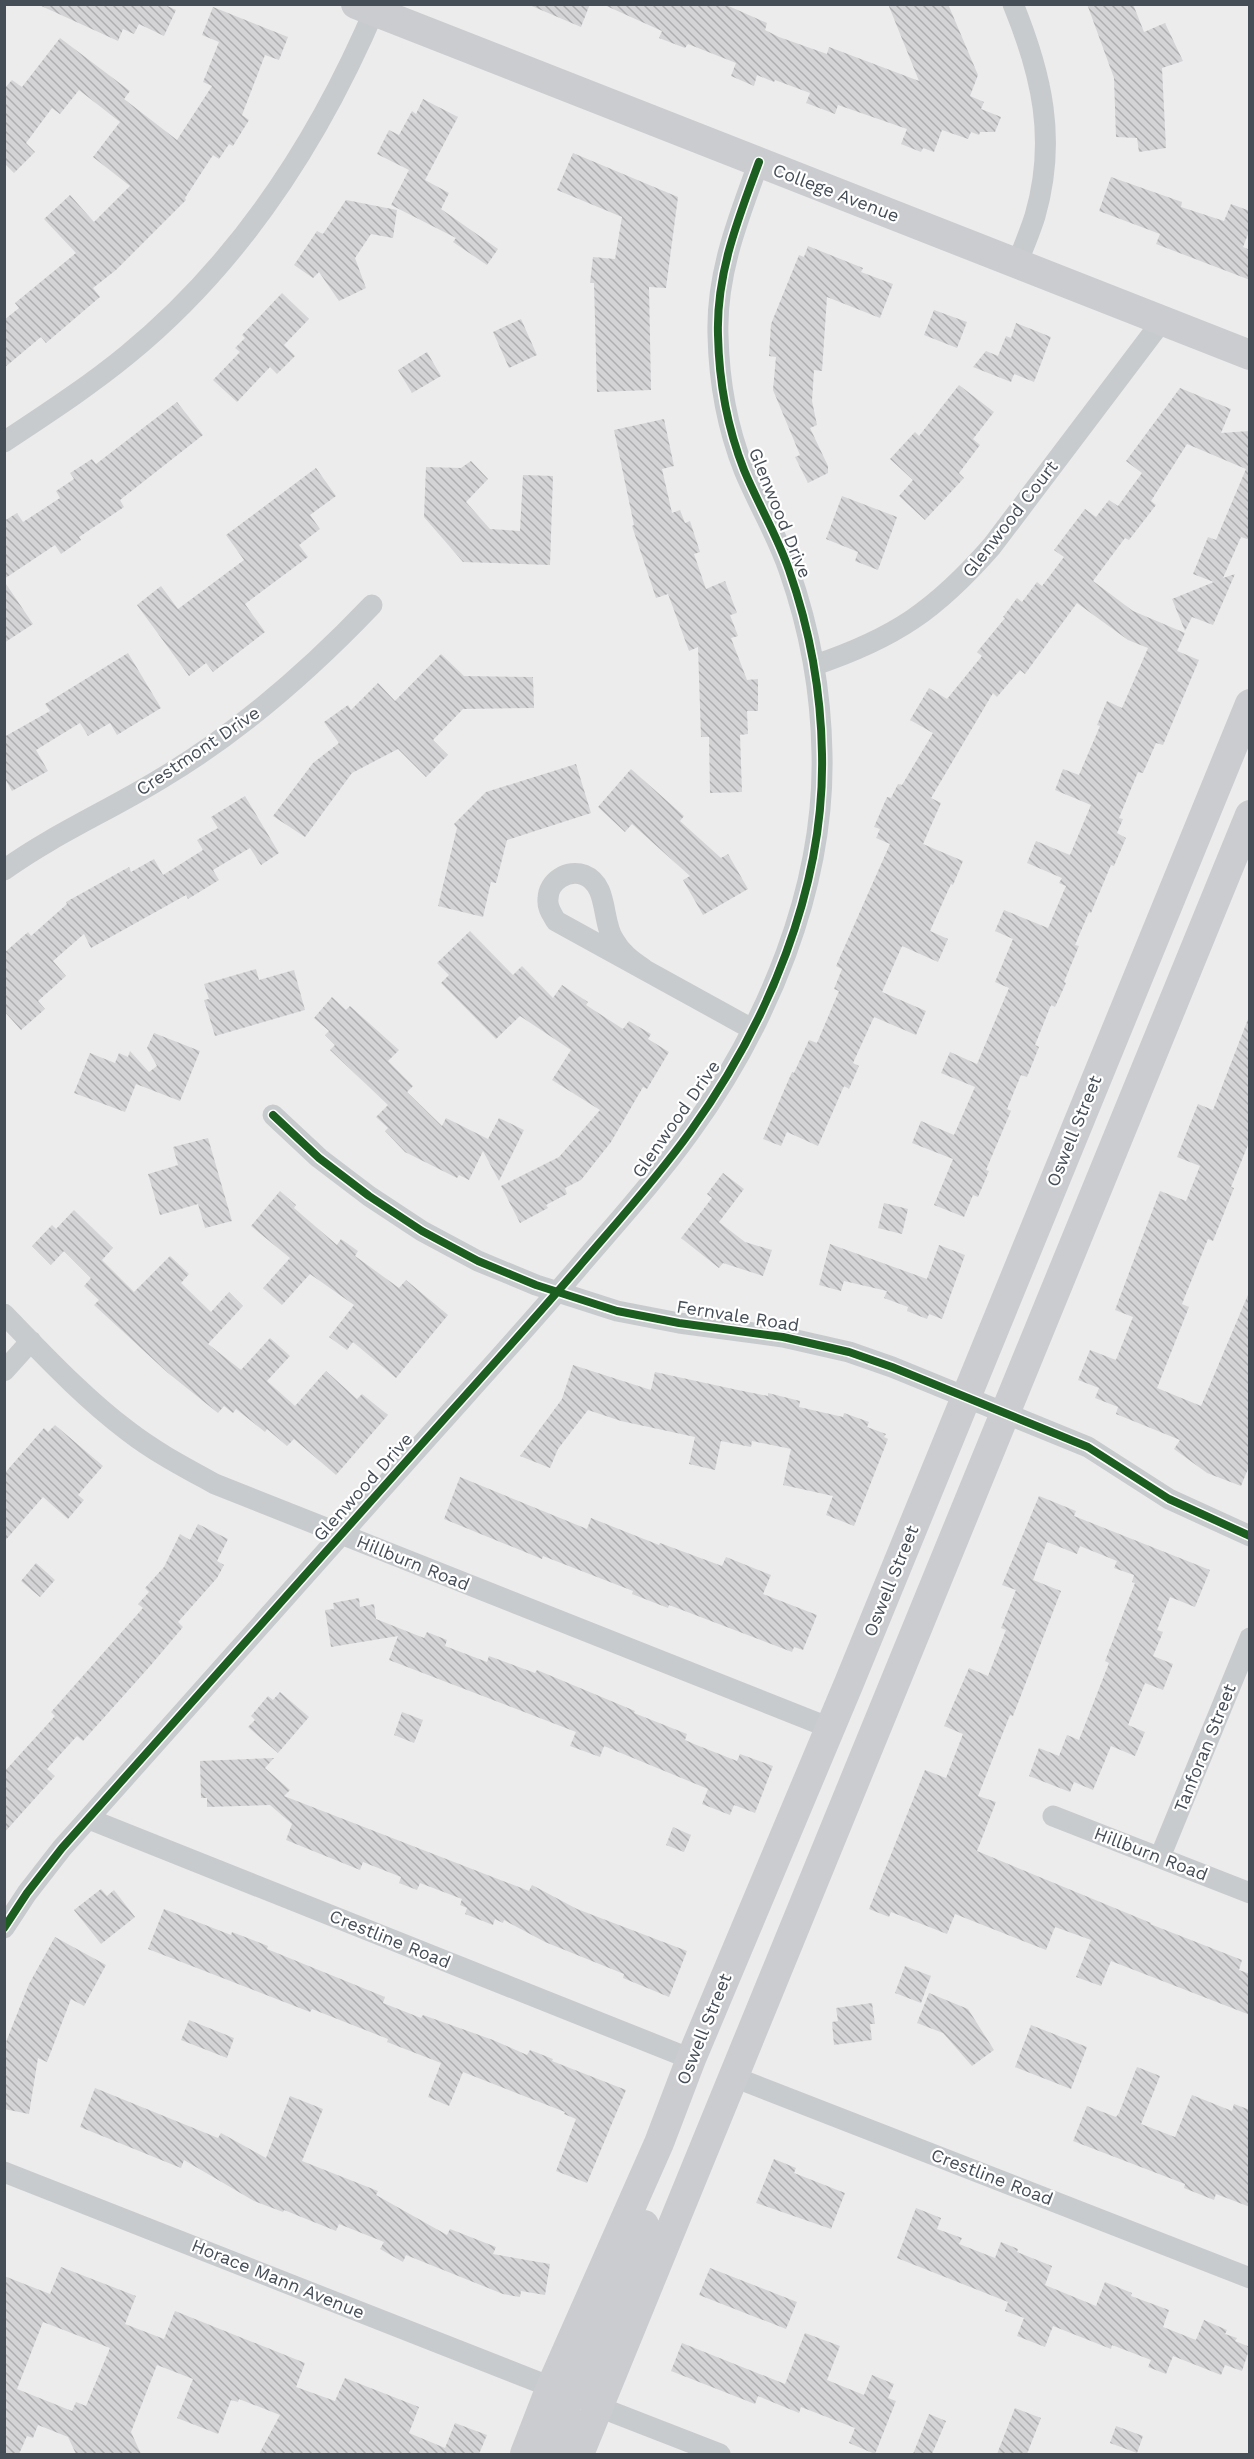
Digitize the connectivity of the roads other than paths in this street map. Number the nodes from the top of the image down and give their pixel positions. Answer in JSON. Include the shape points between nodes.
{"nodes":[{"id":1,"x":1012,"y":4,"type":"edge"},
{"id":2,"x":369,"y":7,"type":"edge"},
{"id":3,"x":759,"y":162,"type":"junction"},
{"id":4,"x":1017,"y":264,"type":"junction"},
{"id":5,"x":1162,"y":321,"type":"junction"},
{"id":6,"x":1250,"y":355,"type":"edge"},
{"id":7,"x":4,"y":442,"type":"edge"},
{"id":8,"x":372,"y":605,"type":"dead end"},
{"id":9,"x":814,"y":665,"type":"junction"},
{"id":10,"x":1250,"y":704,"type":"edge"},
{"id":11,"x":1250,"y":815,"type":"edge"},
{"id":12,"x":4,"y":870,"type":"edge"},
{"id":13,"x":644,"y":969,"type":"junction"},
{"id":14,"x":752,"y":1029,"type":"junction"},
{"id":15,"x":273,"y":1114,"type":"dead end"},
{"id":16,"x":557,"y":1293,"type":"junction"},
{"id":17,"x":4,"y":1314,"type":"edge"},
{"id":18,"x":31,"y":1341,"type":"junction"},
{"id":19,"x":4,"y":1371,"type":"edge"},
{"id":20,"x":966,"y":1395,"type":"junction"},
{"id":21,"x":1005,"y":1413,"type":"junction"},
{"id":22,"x":341,"y":1534,"type":"junction"},
{"id":23,"x":1250,"y":1536,"type":"edge"},
{"id":24,"x":1250,"y":1638,"type":"edge"},
{"id":25,"x":830,"y":1728,"type":"junction"},
{"id":26,"x":1053,"y":1816,"type":"dead end"},
{"id":27,"x":89,"y":1819,"type":"junction"},
{"id":28,"x":1160,"y":1857,"type":"junction"},
{"id":29,"x":1250,"y":1893,"type":"edge"},
{"id":30,"x":4,"y":1928,"type":"edge"},
{"id":31,"x":691,"y":2059,"type":"junction"},
{"id":32,"x":734,"y":2077,"type":"junction"},
{"id":33,"x":659,"y":2143,"type":"junction"},
{"id":34,"x":4,"y":2172,"type":"edge"},
{"id":35,"x":1250,"y":2278,"type":"edge"},
{"id":36,"x":551,"y":2387,"type":"junction"},
{"id":37,"x":599,"y":2408,"type":"junction"},
{"id":38,"x":525,"y":2454,"type":"edge"},
{"id":39,"x":554,"y":2454,"type":"edge"},
{"id":40,"x":579,"y":2454,"type":"edge"},
{"id":41,"x":720,"y":2454,"type":"edge"}],
"edges":[{"from":1,"to":4,"type":"street","via":[[1036,66],[1046,141],[1035,215]]},
{"from":2,"to":3,"type":"main road","name":"College Avenue"},
{"from":2,"to":7,"type":"street","via":[[347,73],[312,139],[224,260],[128,355]]},
{"from":3,"to":4,"type":"main road","name":"College Avenue"},
{"from":3,"to":9,"type":"street","name":"Glenwood Drive","via":[[731,239],[722,280],[717,330],[720,379],[737,450],[787,565],[805,619]]},
{"from":4,"to":5,"type":"main road","name":"College Avenue"},
{"from":5,"to":6,"type":"main road","name":"College Avenue"},
{"from":5,"to":9,"type":"street","name":"Glenwood Court","via":[[961,582],[898,630],[858,651]]},
{"from":8,"to":12,"type":"street","name":"Crestmont Drive","via":[[274,699],[226,736]]},
{"from":9,"to":14,"type":"street","name":"Glenwood Drive","via":[[822,760],[819,817],[810,873],[795,928]]},
{"from":10,"to":20,"type":"main road","name":"Oswell Street"},
{"from":11,"to":21,"type":"main road"},
{"from":13,"to":13,"type":"street","via":[[556,921],[547,898],[559,878],[570,873],[593,880],[600,891],[605,922],[613,940]]},
{"from":13,"to":14,"type":"street"},
{"from":14,"to":16,"type":"street","name":"Glenwood Drive","via":[[693,1128]]},
{"from":15,"to":16,"type":"street","name":"Fernvale Road","via":[[320,1158],[422,1231],[478,1261]]},
{"from":16,"to":20,"type":"street","name":"Fernvale Road","via":[[617,1311],[783,1336],[849,1352]]},
{"from":16,"to":22,"type":"street","name":"Glenwood Drive"},
{"from":17,"to":18,"type":"street","name":"Hillburn Road"},
{"from":18,"to":19,"type":"street"},
{"from":18,"to":22,"type":"street","name":"Hillburn Road","via":[[87,1398],[175,1462],[215,1484]]},
{"from":20,"to":21,"type":"street","name":"Fernvale Road"},
{"from":20,"to":25,"type":"main road","name":"Oswell Street"},
{"from":21,"to":23,"type":"street","name":"Fernvale Road","via":[[1088,1447],[1168,1499]]},
{"from":21,"to":32,"type":"main road"},
{"from":22,"to":25,"type":"street","name":"Hillburn Road"},
{"from":22,"to":27,"type":"street","name":"Glenwood Drive"},
{"from":24,"to":28,"type":"street","name":"Tanforan Street"},
{"from":25,"to":31,"type":"main road","name":"Oswell Street"},
{"from":26,"to":28,"type":"street","name":"Hillburn Road"},
{"from":27,"to":30,"type":"street","name":"Glenwood Drive","via":[[27,1893]]},
{"from":27,"to":31,"type":"street","name":"Crestline Road"},
{"from":28,"to":29,"type":"street","name":"Hillburn Road"},
{"from":31,"to":33,"type":"main road","name":"Oswell Street"},
{"from":32,"to":35,"type":"street","name":"Crestline Road"},
{"from":32,"to":37,"type":"main road"},
{"from":33,"to":36,"type":"main road","name":"Oswell Street"},
{"from":33,"to":37,"type":"main road","via":[[651,2206],[586,2371],[584,2391]]},
{"from":34,"to":36,"type":"street","name":"Horace Mann Avenue"},
{"from":36,"to":38,"type":"main road","name":"Oswell Street"},
{"from":36,"to":39,"type":"main road","via":[[564,2395],[566,2403],[566,2417]]},
{"from":37,"to":40,"type":"main road"},
{"from":37,"to":41,"type":"street"}]}
